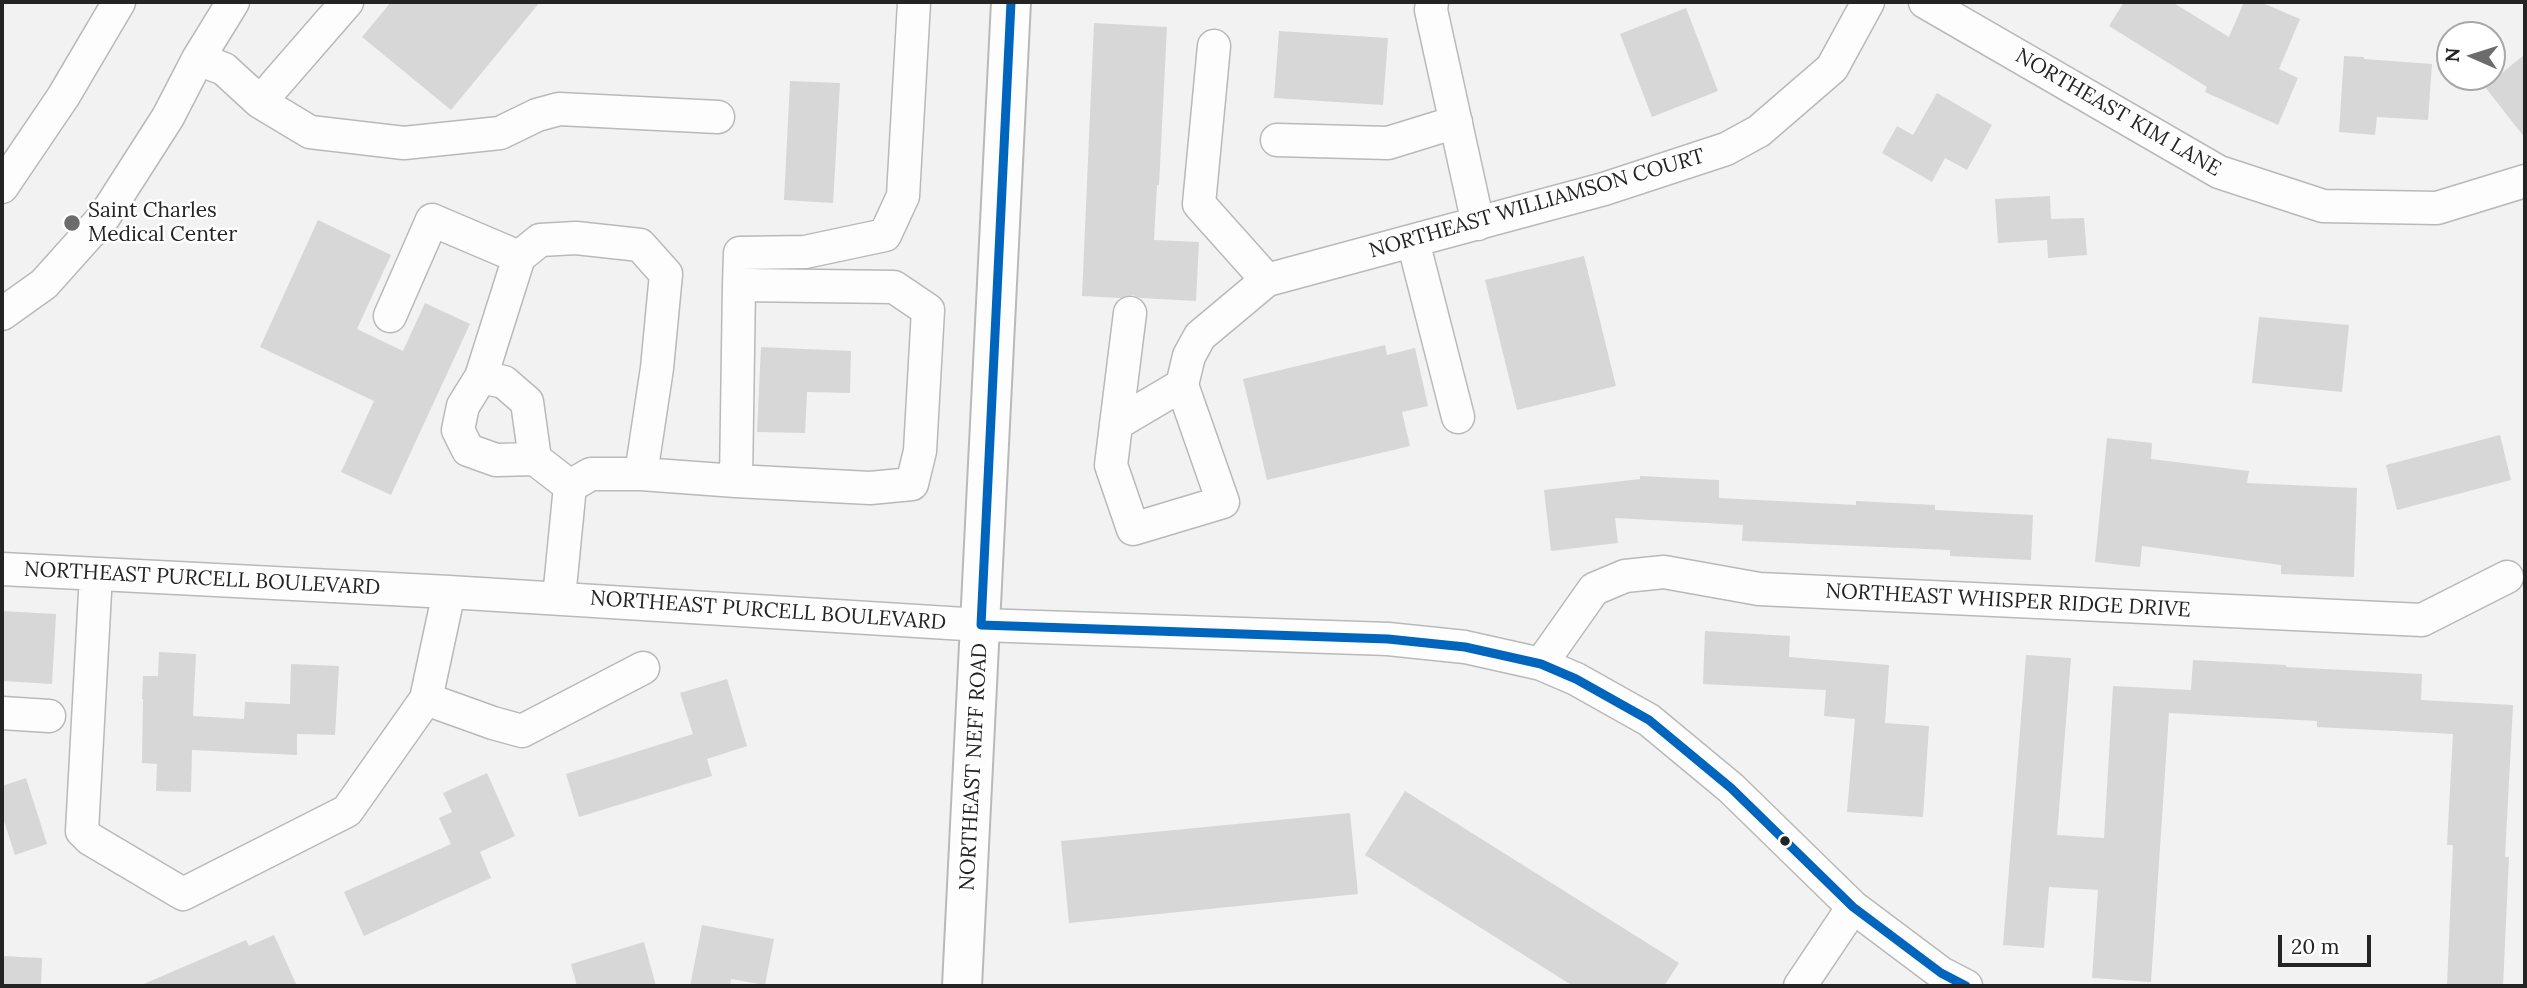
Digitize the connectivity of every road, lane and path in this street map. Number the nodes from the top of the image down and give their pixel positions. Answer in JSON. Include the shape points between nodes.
{"nodes":[{"id":1,"x":119,"y":2,"type":"edge"},
{"id":2,"x":233,"y":2,"type":"edge"},
{"id":3,"x":347,"y":2,"type":"edge"},
{"id":4,"x":914,"y":2,"type":"edge"},
{"id":5,"x":1011,"y":2,"type":"edge"},
{"id":6,"x":1432,"y":2,"type":"edge"},
{"id":7,"x":1868,"y":2,"type":"edge"},
{"id":8,"x":1924,"y":2,"type":"edge"},
{"id":9,"x":1214,"y":46,"type":"dead end"},
{"id":10,"x":198,"y":60,"type":"junction"},
{"id":11,"x":260,"y":102,"type":"junction"},
{"id":12,"x":718,"y":117,"type":"dead end"},
{"id":13,"x":1456,"y":122,"type":"junction"},
{"id":14,"x":1277,"y":140,"type":"dead end"},
{"id":15,"x":2525,"y":181,"type":"edge"},
{"id":16,"x":2,"y":187,"type":"edge"},
{"id":17,"x":1478,"y":223,"type":"junction"},
{"id":18,"x":1413,"y":241,"type":"junction"},
{"id":19,"x":519,"y":257,"type":"junction"},
{"id":20,"x":1267,"y":280,"type":"junction"},
{"id":21,"x":739,"y":285,"type":"junction"},
{"id":22,"x":1130,"y":313,"type":"dead end"},
{"id":23,"x":2,"y":314,"type":"edge"},
{"id":24,"x":390,"y":316,"type":"dead end"},
{"id":25,"x":481,"y":377,"type":"junction"},
{"id":26,"x":1182,"y":385,"type":"junction"},
{"id":27,"x":1458,"y":417,"type":"dead end"},
{"id":28,"x":1116,"y":424,"type":"junction"},
{"id":29,"x":535,"y":459,"type":"junction"},
{"id":30,"x":640,"y":474,"type":"junction"},
{"id":31,"x":736,"y":481,"type":"junction"},
{"id":32,"x":570,"y":486,"type":"junction"},
{"id":33,"x":2,"y":569,"type":"edge"},
{"id":34,"x":96,"y":574,"type":"junction"},
{"id":35,"x":2507,"y":577,"type":"dead end"},
{"id":36,"x":449,"y":592,"type":"junction"},
{"id":37,"x":559,"y":598,"type":"junction"},
{"id":38,"x":981,"y":625,"type":"junction"},
{"id":39,"x":1541,"y":664,"type":"junction"},
{"id":40,"x":643,"y":668,"type":"dead end"},
{"id":41,"x":426,"y":699,"type":"junction"},
{"id":42,"x":2,"y":713,"type":"edge"},
{"id":43,"x":49,"y":716,"type":"dead end"},
{"id":44,"x":1853,"y":907,"type":"junction"},
{"id":45,"x":962,"y":986,"type":"edge"},
{"id":46,"x":1800,"y":986,"type":"edge"},
{"id":47,"x":1966,"y":986,"type":"edge"}],
"edges":[{"from":1,"to":16,"type":"street"},
{"from":2,"to":10,"type":"street"},
{"from":3,"to":11,"type":"street"},
{"from":4,"to":21,"type":"street","via":[[903,196],[885,235],[805,252],[740,253]]},
{"from":5,"to":38,"type":"main road","name":"NORTHEAST NEFF ROAD"},
{"from":6,"to":13,"type":"street"},
{"from":7,"to":17,"type":"street","name":"NORTHEAST WILLIAMSON COURT","via":[[1832,68],[1759,131],[1726,149],[1604,189]]},
{"from":8,"to":15,"type":"street","name":"NORTHEAST KIM LANE","via":[[2219,172],[2323,206],[2437,208]]},
{"from":9,"to":20,"type":"street","via":[[1199,204]]},
{"from":10,"to":11,"type":"street","via":[[224,69]]},
{"from":10,"to":23,"type":"street","via":[[169,117],[104,217],[44,284]]},
{"from":11,"to":12,"type":"street","via":[[310,132],[404,143],[500,133],[559,109]]},
{"from":13,"to":14,"type":"street","via":[[1388,143]]},
{"from":13,"to":17,"type":"street"},
{"from":17,"to":18,"type":"street","name":"NORTHEAST WILLIAMSON COURT"},
{"from":18,"to":20,"type":"street","name":"NORTHEAST WILLIAMSON COURT"},
{"from":18,"to":27,"type":"street"},
{"from":19,"to":24,"type":"street","via":[[432,220]]},
{"from":19,"to":25,"type":"street"},
{"from":19,"to":30,"type":"street","via":[[540,240],[576,238],[640,245],[666,274]]},
{"from":20,"to":26,"type":"street","via":[[1200,336]]},
{"from":21,"to":31,"type":"street"},
{"from":21,"to":31,"type":"street","via":[[894,287],[928,310],[920,451],[912,484],[870,488]]},
{"from":22,"to":28,"type":"street"},
{"from":25,"to":29,"type":"street","via":[[504,382],[527,402]]},
{"from":25,"to":29,"type":"street","via":[[463,406],[457,430],[468,450],[496,460]]},
{"from":26,"to":28,"type":"street"},
{"from":26,"to":28,"type":"street","via":[[1223,502],[1133,529],[1111,465]]},
{"from":29,"to":32,"type":"street"},
{"from":30,"to":31,"type":"street"},
{"from":30,"to":32,"type":"street","via":[[591,474]]},
{"from":32,"to":37,"type":"street"},
{"from":33,"to":34,"type":"street","name":"NORTHEAST PURCELL BOULEVARD"},
{"from":34,"to":36,"type":"street","name":"NORTHEAST PURCELL BOULEVARD"},
{"from":34,"to":41,"type":"street","via":[[82,831],[183,894],[347,811]]},
{"from":35,"to":39,"type":"street","name":"NORTHEAST WHISPER RIDGE DRIVE","via":[[2422,620],[1759,589],[1664,572],[1625,576],[1594,589]]},
{"from":36,"to":37,"type":"street","name":"NORTHEAST PURCELL BOULEVARD"},
{"from":36,"to":41,"type":"street"},
{"from":37,"to":38,"type":"street","name":"NORTHEAST PURCELL BOULEVARD"},
{"from":38,"to":39,"type":"street","name":"NORTHEAST PURCELL BOULEVARD","via":[[1388,639],[1465,647]]},
{"from":38,"to":45,"type":"main road","name":"NORTHEAST NEFF ROAD"},
{"from":39,"to":44,"type":"street","name":"NORTHEAST PURCELL BOULEVARD","via":[[1649,720],[1731,788]]},
{"from":40,"to":41,"type":"street","via":[[522,731]]},
{"from":42,"to":43,"type":"street"},
{"from":44,"to":46,"type":"street"},
{"from":44,"to":47,"type":"street","name":"NORTHEAST PURCELL BOULEVARD","via":[[1941,973]]}]}
